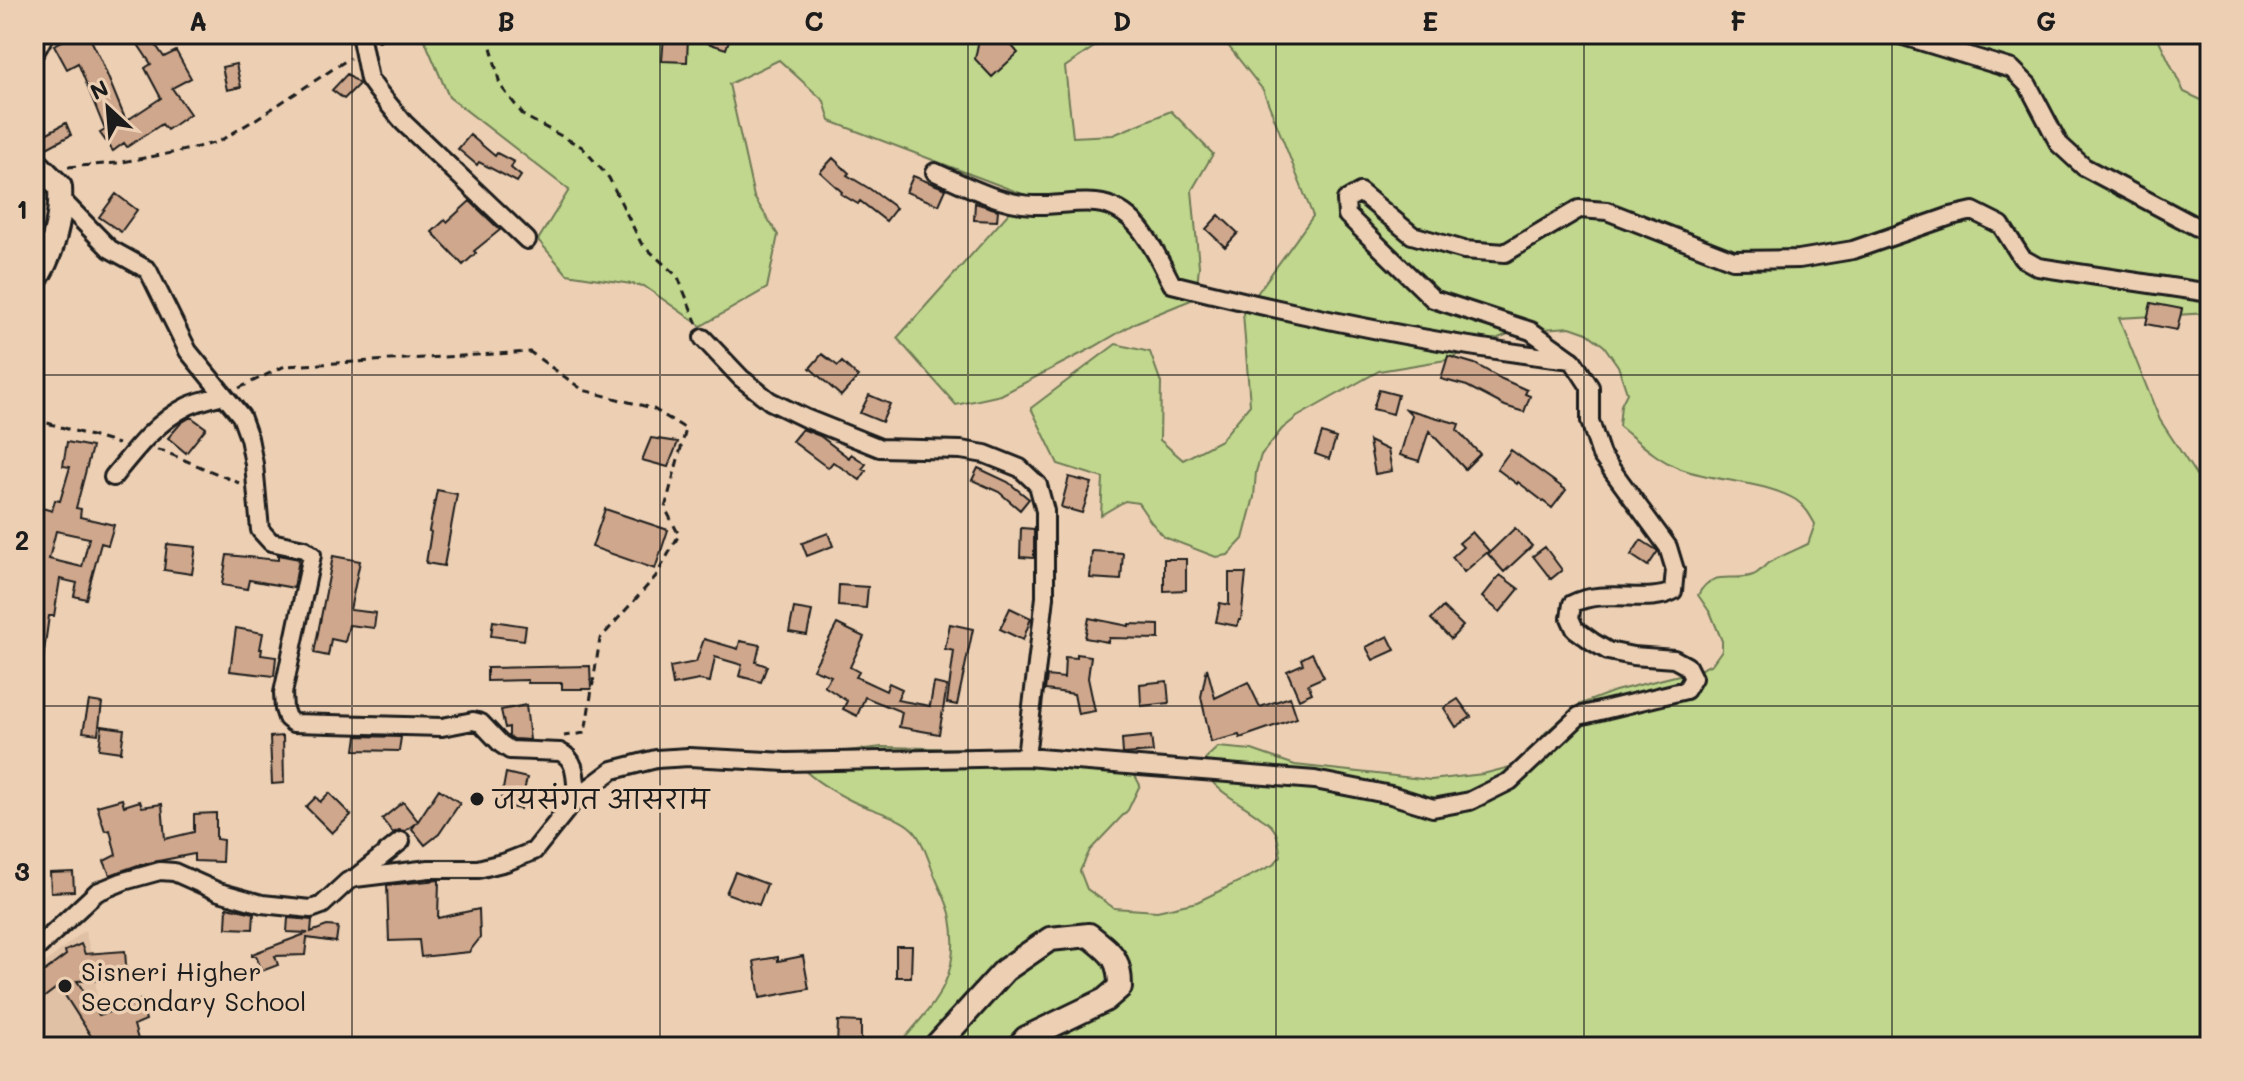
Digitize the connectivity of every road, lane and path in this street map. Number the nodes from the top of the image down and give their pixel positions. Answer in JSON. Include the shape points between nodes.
{"nodes":[{"id":1,"x":42,"y":34,"type":"edge"},
{"id":2,"x":488,"y":34,"type":"edge"},
{"id":3,"x":1897,"y":34,"type":"edge"},
{"id":4,"x":362,"y":42,"type":"edge"},
{"id":5,"x":34,"y":48,"type":"edge"},
{"id":6,"x":39,"y":165,"type":"edge"},
{"id":7,"x":935,"y":172,"type":"dead end"},
{"id":8,"x":61,"y":199,"type":"junction"},
{"id":9,"x":2210,"y":234,"type":"edge"},
{"id":10,"x":527,"y":240,"type":"dead end"},
{"id":11,"x":34,"y":282,"type":"edge"},
{"id":12,"x":2210,"y":293,"type":"edge"},
{"id":13,"x":703,"y":338,"type":"joint"},
{"id":14,"x":1573,"y":361,"type":"junction"},
{"id":15,"x":224,"y":395,"type":"junction"},
{"id":16,"x":113,"y":477,"type":"dead end"},
{"id":17,"x":562,"y":736,"type":"dead end"},
{"id":18,"x":1026,"y":757,"type":"junction"},
{"id":19,"x":577,"y":797,"type":"junction"},
{"id":20,"x":401,"y":841,"type":"dead end"},
{"id":21,"x":355,"y":878,"type":"junction"},
{"id":22,"x":34,"y":951,"type":"edge"},
{"id":23,"x":935,"y":1047,"type":"edge"},
{"id":24,"x":1018,"y":1047,"type":"edge"}],
"edges":[{"from":1,"to":5,"type":"main road"},
{"from":2,"to":13,"type":"path","via":[[500,85],[524,116],[582,147],[609,178],[641,243],[678,277]]},
{"from":3,"to":9,"type":"street","via":[[2012,69],[2028,85],[2059,144],[2084,167]]},
{"from":4,"to":6,"type":"path","via":[[218,142],[117,163]]},
{"from":4,"to":10,"type":"street","via":[[369,79],[404,123]]},
{"from":6,"to":8,"type":"main road","via":[[60,187]]},
{"from":7,"to":14,"type":"street","via":[[1003,201],[1112,206],[1148,238],[1172,284],[1303,315]]},
{"from":8,"to":11,"type":"main road","via":[[45,267]]},
{"from":8,"to":15,"type":"street","via":[[110,249],[148,270],[188,351]]},
{"from":12,"to":14,"type":"street","via":[[2038,267],[2022,258],[2001,225],[1973,211],[1853,250],[1799,259],[1733,260],[1607,211],[1579,209],[1505,253],[1464,250],[1412,235],[1360,192],[1346,200],[1347,215],[1433,299],[1531,331]]},
{"from":13,"to":18,"type":"street","via":[[770,401],[805,418],[880,448],[985,454],[1020,468],[1038,485],[1045,511],[1045,597]]},
{"from":14,"to":18,"type":"street","via":[[1590,387],[1590,421],[1601,455],[1668,547],[1676,581],[1665,596],[1583,599],[1572,604],[1570,618],[1575,629],[1608,651],[1674,659],[1687,666],[1693,678],[1686,690],[1579,716],[1510,781],[1470,801],[1433,808],[1315,780]]},
{"from":15,"to":16,"type":"street","via":[[187,407],[164,422]]},
{"from":15,"to":17,"type":"path","via":[[285,366],[530,352],[583,390],[652,408],[686,429],[665,508],[679,535],[656,576],[600,639],[585,733]]},
{"from":15,"to":19,"type":"street","via":[[241,416],[249,438],[260,530],[271,542],[312,555],[283,693],[287,718],[293,723],[442,727],[481,723],[510,750],[568,755]]},
{"from":18,"to":19,"type":"street","via":[[656,759],[613,770]]},
{"from":19,"to":21,"type":"street","via":[[534,851],[506,862],[478,869]]},
{"from":20,"to":21,"type":"street"},
{"from":21,"to":22,"type":"street","via":[[311,909],[262,904],[160,871],[97,892]]},
{"from":23,"to":24,"type":"main road","via":[[1005,970],[1050,939],[1089,935],[1120,967],[1120,987]]}]}
